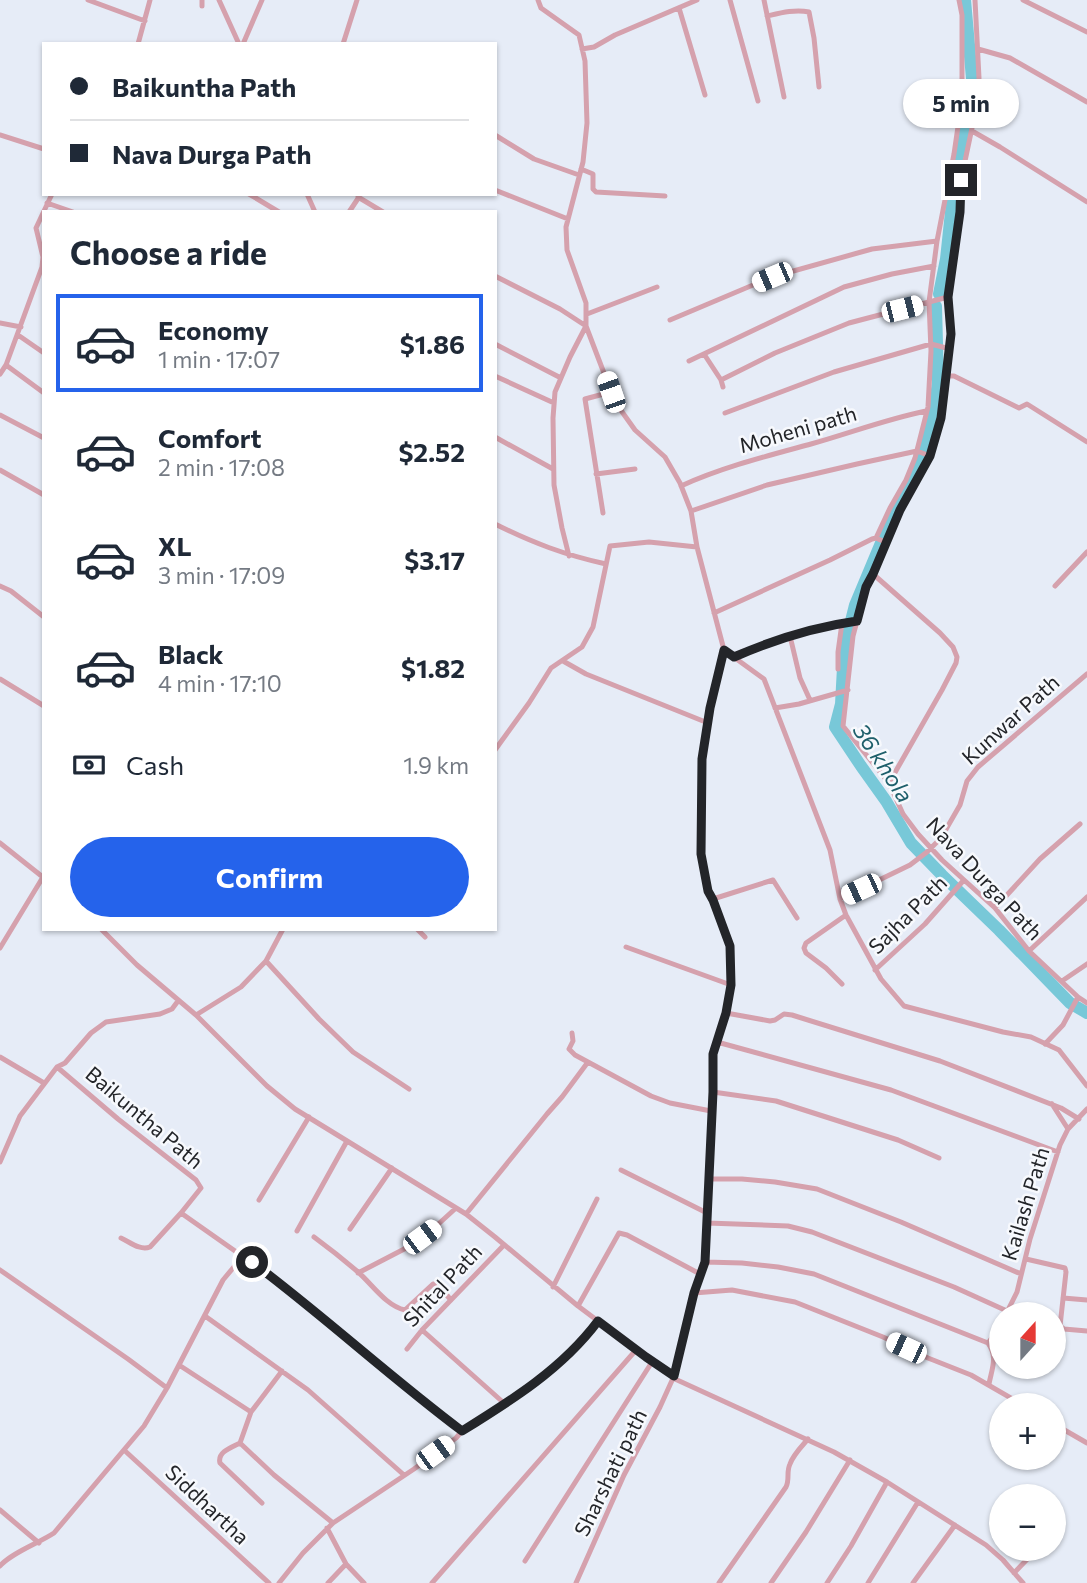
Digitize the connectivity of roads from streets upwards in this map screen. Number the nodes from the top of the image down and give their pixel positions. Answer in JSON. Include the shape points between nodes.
{"nodes":[{"id":1,"x":88,"y":0,"type":"edge"},
{"id":2,"x":150,"y":0,"type":"edge"},
{"id":3,"x":219,"y":0,"type":"edge"},
{"id":4,"x":262,"y":0,"type":"edge"},
{"id":5,"x":357,"y":0,"type":"edge"},
{"id":6,"x":538,"y":0,"type":"edge"},
{"id":7,"x":697,"y":0,"type":"edge"},
{"id":8,"x":730,"y":0,"type":"edge"},
{"id":9,"x":764,"y":0,"type":"edge"},
{"id":10,"x":959,"y":0,"type":"edge"},
{"id":11,"x":975,"y":0,"type":"edge"},
{"id":12,"x":1023,"y":0,"type":"edge"},
{"id":13,"x":679,"y":8,"type":"junction"},
{"id":14,"x":767,"y":16,"type":"junction"},
{"id":15,"x":145,"y":21,"type":"junction"},
{"id":16,"x":1087,"y":32,"type":"edge"},
{"id":17,"x":140,"y":42,"type":"edge"},
{"id":18,"x":240,"y":42,"type":"edge"},
{"id":19,"x":242,"y":42,"type":"edge"},
{"id":20,"x":344,"y":42,"type":"edge"},
{"id":21,"x":582,"y":48,"type":"junction"},
{"id":22,"x":978,"y":49,"type":"junction"},
{"id":23,"x":819,"y":87,"type":"dead end"},
{"id":24,"x":705,"y":95,"type":"dead end"},
{"id":25,"x":785,"y":97,"type":"dead end"},
{"id":26,"x":758,"y":101,"type":"dead end"},
{"id":27,"x":1087,"y":103,"type":"edge"},
{"id":28,"x":972,"y":131,"type":"junction"},
{"id":29,"x":0,"y":135,"type":"edge"},
{"id":30,"x":497,"y":136,"type":"edge"},
{"id":31,"x":42,"y":148,"type":"edge"},
{"id":32,"x":580,"y":172,"type":"junction"},
{"id":33,"x":497,"y":191,"type":"edge"},
{"id":34,"x":51,"y":196,"type":"edge"},
{"id":35,"x":252,"y":196,"type":"edge"},
{"id":36,"x":359,"y":196,"type":"edge"},
{"id":37,"x":665,"y":196,"type":"dead end"},
{"id":38,"x":1087,"y":202,"type":"edge"},
{"id":39,"x":47,"y":203,"type":"junction"},
{"id":40,"x":44,"y":210,"type":"edge"},
{"id":41,"x":66,"y":210,"type":"edge"},
{"id":42,"x":276,"y":210,"type":"edge"},
{"id":43,"x":380,"y":210,"type":"edge"},
{"id":44,"x":42,"y":214,"type":"edge"},
{"id":45,"x":568,"y":219,"type":"junction"},
{"id":46,"x":937,"y":241,"type":"junction"},
{"id":47,"x":42,"y":254,"type":"edge"},
{"id":48,"x":934,"y":265,"type":"junction"},
{"id":49,"x":42,"y":267,"type":"edge"},
{"id":50,"x":497,"y":277,"type":"edge"},
{"id":51,"x":36,"y":281,"type":"junction"},
{"id":52,"x":42,"y":283,"type":"edge"},
{"id":53,"x":657,"y":287,"type":"dead end"},
{"id":54,"x":948,"y":297,"type":"junction"},
{"id":55,"x":929,"y":302,"type":"junction"},
{"id":56,"x":587,"y":314,"type":"junction"},
{"id":57,"x":670,"y":320,"type":"dead end"},
{"id":58,"x":0,"y":323,"type":"edge"},
{"id":59,"x":586,"y":326,"type":"junction"},
{"id":60,"x":20,"y":327,"type":"junction"},
{"id":61,"x":18,"y":335,"type":"junction"},
{"id":62,"x":931,"y":344,"type":"junction"},
{"id":63,"x":497,"y":345,"type":"edge"},
{"id":64,"x":950,"y":349,"type":"junction"},
{"id":65,"x":42,"y":352,"type":"edge"},
{"id":66,"x":704,"y":354,"type":"junction"},
{"id":67,"x":690,"y":361,"type":"dead end"},
{"id":68,"x":6,"y":365,"type":"junction"},
{"id":69,"x":0,"y":374,"type":"edge"},
{"id":70,"x":947,"y":376,"type":"junction"},
{"id":71,"x":497,"y":377,"type":"edge"},
{"id":72,"x":561,"y":378,"type":"junction"},
{"id":73,"x":721,"y":380,"type":"junction"},
{"id":74,"x":723,"y":387,"type":"dead end"},
{"id":75,"x":42,"y":392,"type":"edge"},
{"id":76,"x":611,"y":392,"type":"junction"},
{"id":77,"x":554,"y":403,"type":"junction"},
{"id":78,"x":926,"y":411,"type":"junction"},
{"id":79,"x":725,"y":413,"type":"dead end"},
{"id":80,"x":0,"y":415,"type":"edge"},
{"id":81,"x":42,"y":437,"type":"edge"},
{"id":82,"x":497,"y":438,"type":"edge"},
{"id":83,"x":1087,"y":442,"type":"edge"},
{"id":84,"x":917,"y":451,"type":"junction"},
{"id":85,"x":930,"y":456,"type":"junction"},
{"id":86,"x":553,"y":469,"type":"junction"},
{"id":87,"x":635,"y":469,"type":"dead end"},
{"id":88,"x":0,"y":470,"type":"edge"},
{"id":89,"x":596,"y":474,"type":"junction"},
{"id":90,"x":681,"y":486,"type":"junction"},
{"id":91,"x":42,"y":494,"type":"edge"},
{"id":92,"x":691,"y":511,"type":"junction"},
{"id":93,"x":603,"y":513,"type":"dead end"},
{"id":94,"x":497,"y":525,"type":"edge"},
{"id":95,"x":876,"y":538,"type":"junction"},
{"id":96,"x":887,"y":543,"type":"junction"},
{"id":97,"x":697,"y":547,"type":"junction"},
{"id":98,"x":1087,"y":552,"type":"edge"},
{"id":99,"x":569,"y":556,"type":"junction"},
{"id":100,"x":606,"y":564,"type":"junction"},
{"id":101,"x":873,"y":574,"type":"junction"},
{"id":102,"x":0,"y":586,"type":"edge"},
{"id":103,"x":1055,"y":586,"type":"dead end"},
{"id":104,"x":714,"y":613,"type":"junction"},
{"id":105,"x":42,"y":615,"type":"edge"},
{"id":106,"x":857,"y":621,"type":"junction"},
{"id":107,"x":842,"y":623,"type":"junction"},
{"id":108,"x":790,"y":636,"type":"junction"},
{"id":109,"x":724,"y":650,"type":"junction"},
{"id":110,"x":734,"y":657,"type":"junction"},
{"id":111,"x":563,"y":661,"type":"junction"},
{"id":112,"x":838,"y":669,"type":"dead end"},
{"id":113,"x":1087,"y":674,"type":"edge"},
{"id":114,"x":0,"y":679,"type":"edge"},
{"id":115,"x":848,"y":690,"type":"junction"},
{"id":116,"x":810,"y":701,"type":"junction"},
{"id":117,"x":42,"y":705,"type":"edge"},
{"id":118,"x":775,"y":708,"type":"junction"},
{"id":119,"x":708,"y":723,"type":"junction"},
{"id":120,"x":497,"y":734,"type":"edge"},
{"id":121,"x":503,"y":739,"type":"junction"},
{"id":122,"x":497,"y":747,"type":"edge"},
{"id":123,"x":889,"y":783,"type":"junction"},
{"id":124,"x":1080,"y":824,"type":"dead end"},
{"id":125,"x":0,"y":843,"type":"edge"},
{"id":126,"x":931,"y":847,"type":"junction"},
{"id":127,"x":42,"y":876,"type":"edge"},
{"id":128,"x":42,"y":879,"type":"edge"},
{"id":129,"x":963,"y":881,"type":"junction"},
{"id":130,"x":1087,"y":897,"type":"edge"},
{"id":131,"x":840,"y":899,"type":"junction"},
{"id":132,"x":713,"y":900,"type":"junction"},
{"id":133,"x":995,"y":908,"type":"junction"},
{"id":134,"x":846,"y":915,"type":"junction"},
{"id":135,"x":797,"y":918,"type":"dead end"},
{"id":136,"x":103,"y":931,"type":"edge"},
{"id":137,"x":115,"y":931,"type":"edge"},
{"id":138,"x":282,"y":931,"type":"edge"},
{"id":139,"x":420,"y":931,"type":"edge"},
{"id":140,"x":110,"y":937,"type":"junction"},
{"id":141,"x":425,"y":937,"type":"dead end"},
{"id":142,"x":626,"y":947,"type":"dead end"},
{"id":143,"x":0,"y":948,"type":"edge"},
{"id":144,"x":1029,"y":951,"type":"junction"},
{"id":145,"x":266,"y":961,"type":"junction"},
{"id":146,"x":1087,"y":964,"type":"edge"},
{"id":147,"x":875,"y":970,"type":"junction"},
{"id":148,"x":1062,"y":981,"type":"junction"},
{"id":149,"x":842,"y":984,"type":"dead end"},
{"id":150,"x":731,"y":985,"type":"junction"},
{"id":151,"x":1078,"y":997,"type":"junction"},
{"id":152,"x":178,"y":1001,"type":"junction"},
{"id":153,"x":1087,"y":1003,"type":"edge"},
{"id":154,"x":726,"y":1013,"type":"junction"},
{"id":155,"x":196,"y":1015,"type":"junction"},
{"id":156,"x":572,"y":1033,"type":"dead end"},
{"id":157,"x":717,"y":1042,"type":"junction"},
{"id":158,"x":1045,"y":1044,"type":"junction"},
{"id":159,"x":0,"y":1056,"type":"edge"},
{"id":160,"x":588,"y":1062,"type":"junction"},
{"id":161,"x":57,"y":1068,"type":"junction"},
{"id":162,"x":44,"y":1083,"type":"junction"},
{"id":163,"x":1087,"y":1086,"type":"edge"},
{"id":164,"x":409,"y":1089,"type":"dead end"},
{"id":165,"x":713,"y":1092,"type":"junction"},
{"id":166,"x":1052,"y":1104,"type":"junction"},
{"id":167,"x":1087,"y":1109,"type":"edge"},
{"id":168,"x":711,"y":1111,"type":"junction"},
{"id":169,"x":309,"y":1117,"type":"junction"},
{"id":170,"x":1079,"y":1119,"type":"junction"},
{"id":171,"x":1068,"y":1129,"type":"junction"},
{"id":172,"x":347,"y":1141,"type":"junction"},
{"id":173,"x":1058,"y":1152,"type":"junction"},
{"id":174,"x":939,"y":1158,"type":"dead end"},
{"id":175,"x":0,"y":1161,"type":"edge"},
{"id":176,"x":392,"y":1168,"type":"junction"},
{"id":177,"x":621,"y":1170,"type":"dead end"},
{"id":178,"x":709,"y":1179,"type":"junction"},
{"id":179,"x":597,"y":1199,"type":"dead end"},
{"id":180,"x":259,"y":1200,"type":"dead end"},
{"id":181,"x":456,"y":1208,"type":"junction"},
{"id":182,"x":181,"y":1213,"type":"junction"},
{"id":183,"x":708,"y":1213,"type":"junction"},
{"id":184,"x":466,"y":1214,"type":"junction"},
{"id":185,"x":707,"y":1223,"type":"junction"},
{"id":186,"x":350,"y":1229,"type":"dead end"},
{"id":187,"x":297,"y":1231,"type":"dead end"},
{"id":188,"x":314,"y":1237,"type":"dead end"},
{"id":189,"x":121,"y":1238,"type":"dead end"},
{"id":190,"x":504,"y":1245,"type":"junction"},
{"id":191,"x":243,"y":1256,"type":"junction"},
{"id":192,"x":1026,"y":1259,"type":"junction"},
{"id":193,"x":705,"y":1262,"type":"junction"},
{"id":194,"x":0,"y":1270,"type":"edge"},
{"id":195,"x":358,"y":1272,"type":"junction"},
{"id":196,"x":700,"y":1274,"type":"junction"},
{"id":197,"x":1021,"y":1274,"type":"junction"},
{"id":198,"x":553,"y":1287,"type":"junction"},
{"id":199,"x":694,"y":1293,"type":"junction"},
{"id":200,"x":1063,"y":1298,"type":"junction"},
{"id":201,"x":451,"y":1300,"type":"junction"},
{"id":202,"x":1087,"y":1300,"type":"edge"},
{"id":203,"x":1012,"y":1302,"type":"edge"},
{"id":204,"x":989,"y":1304,"type":"edge"},
{"id":205,"x":578,"y":1307,"type":"junction"},
{"id":206,"x":205,"y":1316,"type":"junction"},
{"id":207,"x":598,"y":1321,"type":"junction"},
{"id":208,"x":422,"y":1330,"type":"junction"},
{"id":209,"x":1087,"y":1331,"type":"edge"},
{"id":210,"x":988,"y":1343,"type":"joint"},
{"id":211,"x":407,"y":1349,"type":"dead end"},
{"id":212,"x":636,"y":1350,"type":"junction"},
{"id":213,"x":652,"y":1362,"type":"junction"},
{"id":214,"x":179,"y":1365,"type":"junction"},
{"id":215,"x":282,"y":1371,"type":"junction"},
{"id":216,"x":674,"y":1376,"type":"junction"},
{"id":217,"x":989,"y":1384,"type":"junction"},
{"id":218,"x":167,"y":1388,"type":"junction"},
{"id":219,"x":1004,"y":1393,"type":"edge"},
{"id":220,"x":505,"y":1404,"type":"junction"},
{"id":221,"x":251,"y":1412,"type":"junction"},
{"id":222,"x":462,"y":1431,"type":"junction"},
{"id":223,"x":1066,"y":1431,"type":"edge"},
{"id":224,"x":808,"y":1439,"type":"junction"},
{"id":225,"x":240,"y":1443,"type":"junction"},
{"id":226,"x":1087,"y":1443,"type":"edge"},
{"id":227,"x":124,"y":1450,"type":"junction"},
{"id":228,"x":850,"y":1461,"type":"junction"},
{"id":229,"x":404,"y":1475,"type":"junction"},
{"id":230,"x":887,"y":1482,"type":"junction"},
{"id":231,"x":918,"y":1502,"type":"junction"},
{"id":232,"x":262,"y":1503,"type":"dead end"},
{"id":233,"x":0,"y":1510,"type":"edge"},
{"id":234,"x":333,"y":1523,"type":"junction"},
{"id":235,"x":955,"y":1525,"type":"junction"},
{"id":236,"x":327,"y":1528,"type":"junction"},
{"id":237,"x":39,"y":1543,"type":"junction"},
{"id":238,"x":525,"y":1561,"type":"dead end"},
{"id":239,"x":1025,"y":1561,"type":"edge"},
{"id":240,"x":346,"y":1564,"type":"junction"},
{"id":241,"x":0,"y":1566,"type":"edge"},
{"id":242,"x":1013,"y":1573,"type":"junction"},
{"id":243,"x":269,"y":1583,"type":"edge"},
{"id":244,"x":279,"y":1583,"type":"edge"},
{"id":245,"x":328,"y":1583,"type":"edge"},
{"id":246,"x":364,"y":1583,"type":"edge"},
{"id":247,"x":432,"y":1583,"type":"edge"},
{"id":248,"x":576,"y":1583,"type":"edge"},
{"id":249,"x":719,"y":1583,"type":"edge"},
{"id":250,"x":771,"y":1583,"type":"edge"},
{"id":251,"x":827,"y":1583,"type":"edge"},
{"id":252,"x":868,"y":1583,"type":"edge"},
{"id":253,"x":914,"y":1583,"type":"edge"},
{"id":254,"x":1023,"y":1583,"type":"edge"}],
"edges":[{"from":1,"to":15,"type":"street"},
{"from":2,"to":15,"type":"street"},
{"from":3,"to":18,"type":"street"},
{"from":4,"to":19,"type":"street"},
{"from":5,"to":20,"type":"street"},
{"from":6,"to":21,"type":"street","via":[[541,8],[579,35]]},
{"from":7,"to":13,"type":"street"},
{"from":8,"to":26,"type":"street"},
{"from":9,"to":14,"type":"street"},
{"from":10,"to":46,"type":"street","via":[[962,99]]},
{"from":11,"to":22,"type":"street","name":"Nava Durga Path"},
{"from":12,"to":16,"type":"street"},
{"from":13,"to":21,"type":"street","via":[[594,47]]},
{"from":13,"to":24,"type":"street"},
{"from":14,"to":23,"type":"street","via":[[808,12]]},
{"from":14,"to":25,"type":"street"},
{"from":15,"to":17,"type":"street"},
{"from":21,"to":32,"type":"street","via":[[587,123]]},
{"from":22,"to":27,"type":"street","via":[[1010,58]]},
{"from":22,"to":28,"type":"street","name":"Nava Durga Path"},
{"from":28,"to":38,"type":"street"},
{"from":28,"to":54,"type":"street","name":"Nava Durga Path","via":[[961,180]]},
{"from":29,"to":31,"type":"street"},
{"from":30,"to":32,"type":"street","via":[[534,159]]},
{"from":32,"to":37,"type":"street","via":[[593,174],[596,192]]},
{"from":32,"to":45,"type":"street"},
{"from":33,"to":45,"type":"street"},
{"from":34,"to":39,"type":"street"},
{"from":35,"to":42,"type":"street"},
{"from":36,"to":43,"type":"street"},
{"from":39,"to":40,"type":"street"},
{"from":39,"to":41,"type":"street"},
{"from":44,"to":47,"type":"street","via":[[36,228]]},
{"from":45,"to":56,"type":"street","via":[[566,250]]},
{"from":46,"to":48,"type":"street"},
{"from":46,"to":57,"type":"street","via":[[873,249],[772,277]]},
{"from":48,"to":55,"type":"street"},
{"from":48,"to":66,"type":"street","via":[[844,287]]},
{"from":49,"to":51,"type":"street"},
{"from":50,"to":59,"type":"street"},
{"from":51,"to":52,"type":"street"},
{"from":51,"to":60,"type":"street"},
{"from":53,"to":56,"type":"street"},
{"from":54,"to":55,"type":"street"},
{"from":54,"to":64,"type":"street","name":"Nava Durga Path"},
{"from":55,"to":62,"type":"street"},
{"from":55,"to":73,"type":"street","via":[[849,323]]},
{"from":56,"to":59,"type":"street"},
{"from":58,"to":60,"type":"street"},
{"from":59,"to":72,"type":"street"},
{"from":59,"to":76,"type":"street"},
{"from":60,"to":61,"type":"street"},
{"from":61,"to":65,"type":"street"},
{"from":61,"to":68,"type":"street"},
{"from":62,"to":64,"type":"street"},
{"from":62,"to":78,"type":"street"},
{"from":62,"to":79,"type":"street","via":[[834,372]]},
{"from":63,"to":72,"type":"street"},
{"from":64,"to":70,"type":"street","name":"Nava Durga Path"},
{"from":66,"to":67,"type":"street"},
{"from":66,"to":73,"type":"street"},
{"from":68,"to":69,"type":"street"},
{"from":68,"to":75,"type":"street"},
{"from":70,"to":83,"type":"street","via":[[1019,408],[1027,404]]},
{"from":70,"to":85,"type":"street","name":"Nava Durga Path"},
{"from":71,"to":77,"type":"street"},
{"from":72,"to":77,"type":"street"},
{"from":73,"to":74,"type":"street"},
{"from":76,"to":89,"type":"street","via":[[585,399]]},
{"from":76,"to":90,"type":"street","via":[[635,430],[665,457]]},
{"from":77,"to":86,"type":"street"},
{"from":78,"to":84,"type":"street"},
{"from":78,"to":90,"type":"street","name":"Moheni path","via":[[738,464]]},
{"from":80,"to":81,"type":"street"},
{"from":82,"to":86,"type":"street"},
{"from":84,"to":85,"type":"street"},
{"from":84,"to":92,"type":"street","via":[[767,485]]},
{"from":84,"to":95,"type":"street"},
{"from":85,"to":96,"type":"street","name":"Nava Durga Path"},
{"from":86,"to":99,"type":"street"},
{"from":87,"to":89,"type":"street"},
{"from":88,"to":91,"type":"street"},
{"from":89,"to":93,"type":"street"},
{"from":90,"to":92,"type":"street"},
{"from":92,"to":97,"type":"street"},
{"from":94,"to":99,"type":"street"},
{"from":95,"to":96,"type":"street"},
{"from":95,"to":104,"type":"street"},
{"from":96,"to":101,"type":"street","name":"Nava Durga Path"},
{"from":97,"to":100,"type":"street","via":[[649,542],[610,546]]},
{"from":97,"to":104,"type":"street"},
{"from":98,"to":103,"type":"street"},
{"from":99,"to":100,"type":"street"},
{"from":100,"to":111,"type":"street","via":[[593,627],[582,647]]},
{"from":101,"to":106,"type":"street","name":"Nava Durga Path"},
{"from":101,"to":123,"type":"street","via":[[956,653],[956,663]]},
{"from":102,"to":105,"type":"street"},
{"from":104,"to":109,"type":"street"},
{"from":106,"to":107,"type":"street"},
{"from":106,"to":115,"type":"street","name":"Nava Durga Path"},
{"from":107,"to":108,"type":"street"},
{"from":107,"to":112,"type":"street"},
{"from":108,"to":110,"type":"street"},
{"from":108,"to":116,"type":"street"},
{"from":109,"to":110,"type":"street"},
{"from":109,"to":119,"type":"street","name":"Sharshati path"},
{"from":110,"to":118,"type":"street","via":[[764,679]]},
{"from":111,"to":119,"type":"street"},
{"from":111,"to":121,"type":"street","via":[[551,668]]},
{"from":113,"to":126,"type":"street","name":"Kunwar Path","via":[[978,767],[941,838]]},
{"from":114,"to":117,"type":"street"},
{"from":115,"to":116,"type":"street"},
{"from":115,"to":123,"type":"street","name":"Nava Durga Path","via":[[843,726]]},
{"from":116,"to":118,"type":"street"},
{"from":118,"to":131,"type":"street","via":[[830,850]]},
{"from":119,"to":132,"type":"street","name":"Sharshati path","via":[[702,759],[701,854]]},
{"from":120,"to":121,"type":"street"},
{"from":121,"to":122,"type":"street"},
{"from":123,"to":126,"type":"street","name":"Nava Durga Path","via":[[904,814]]},
{"from":124,"to":133,"type":"street"},
{"from":125,"to":127,"type":"street"},
{"from":126,"to":129,"type":"street","name":"Nava Durga Path"},
{"from":126,"to":131,"type":"street","name":"Kunwar Path","via":[[910,865]]},
{"from":128,"to":143,"type":"street"},
{"from":129,"to":133,"type":"street","name":"Nava Durga Path"},
{"from":129,"to":147,"type":"street","name":"Sajha Path"},
{"from":130,"to":144,"type":"street"},
{"from":131,"to":134,"type":"street"},
{"from":132,"to":135,"type":"street","via":[[773,880]]},
{"from":132,"to":150,"type":"street","name":"Sharshati path","via":[[730,946]]},
{"from":133,"to":144,"type":"street","name":"Nava Durga Path"},
{"from":134,"to":147,"type":"street"},
{"from":134,"to":149,"type":"street","via":[[804,948]]},
{"from":136,"to":140,"type":"street"},
{"from":137,"to":140,"type":"street"},
{"from":138,"to":145,"type":"street"},
{"from":139,"to":141,"type":"street"},
{"from":140,"to":152,"type":"street"},
{"from":142,"to":150,"type":"street"},
{"from":144,"to":148,"type":"street","name":"Nava Durga Path"},
{"from":145,"to":155,"type":"street","via":[[241,987]]},
{"from":145,"to":164,"type":"street","via":[[353,1052]]},
{"from":146,"to":148,"type":"street"},
{"from":147,"to":158,"type":"street","via":[[904,1006]]},
{"from":148,"to":151,"type":"street","name":"Nava Durga Path"},
{"from":150,"to":154,"type":"street","name":"Sharshati path"},
{"from":151,"to":153,"type":"street","name":"Nava Durga Path"},
{"from":151,"to":158,"type":"street","via":[[1063,1025]]},
{"from":152,"to":155,"type":"street"},
{"from":152,"to":161,"type":"street","via":[[160,1014],[106,1022]]},
{"from":154,"to":157,"type":"street","name":"Sharshati path"},
{"from":154,"to":166,"type":"street","via":[[770,1021],[792,1015],[940,1061]]},
{"from":155,"to":169,"type":"street","via":[[267,1086]]},
{"from":156,"to":160,"type":"street","via":[[569,1049]]},
{"from":157,"to":165,"type":"street","name":"Sharshati path"},
{"from":157,"to":173,"type":"street","via":[[891,1090]]},
{"from":158,"to":163,"type":"street","via":[[1059,1050]]},
{"from":159,"to":162,"type":"street"},
{"from":160,"to":168,"type":"street","via":[[652,1096]]},
{"from":160,"to":184,"type":"street"},
{"from":161,"to":162,"type":"street"},
{"from":161,"to":182,"type":"street","name":"Baikuntha Path","via":[[196,1181],[201,1188]]},
{"from":162,"to":175,"type":"street","via":[[20,1116]]},
{"from":165,"to":168,"type":"street","name":"Sharshati path"},
{"from":165,"to":174,"type":"street","via":[[776,1101]]},
{"from":166,"to":170,"type":"street"},
{"from":166,"to":171,"type":"street"},
{"from":167,"to":170,"type":"street","name":"Kailash Path"},
{"from":168,"to":178,"type":"street","name":"Sharshati path"},
{"from":169,"to":172,"type":"street"},
{"from":169,"to":180,"type":"street"},
{"from":170,"to":171,"type":"street","name":"Kailash Path"},
{"from":171,"to":173,"type":"street","name":"Kailash Path"},
{"from":172,"to":176,"type":"street"},
{"from":172,"to":187,"type":"street"},
{"from":173,"to":192,"type":"street","name":"Kailash Path"},
{"from":176,"to":181,"type":"street"},
{"from":176,"to":186,"type":"street"},
{"from":177,"to":183,"type":"street"},
{"from":178,"to":183,"type":"street","name":"Sharshati path"},
{"from":178,"to":197,"type":"street","via":[[817,1189]]},
{"from":179,"to":198,"type":"street"},
{"from":181,"to":184,"type":"street"},
{"from":181,"to":195,"type":"street","via":[[410,1246]]},
{"from":182,"to":189,"type":"street","via":[[146,1249]]},
{"from":182,"to":191,"type":"street"},
{"from":183,"to":185,"type":"street","name":"Sharshati path"},
{"from":184,"to":190,"type":"street"},
{"from":185,"to":193,"type":"street","name":"Sharshati path"},
{"from":185,"to":204,"type":"street","via":[[788,1226],[812,1232]]},
{"from":188,"to":195,"type":"street"},
{"from":190,"to":198,"type":"street"},
{"from":190,"to":201,"type":"street","name":"Shital Path"},
{"from":191,"to":206,"type":"street","via":[[223,1280]]},
{"from":191,"to":222,"type":"street"},
{"from":192,"to":197,"type":"street","name":"Kailash Path"},
{"from":192,"to":200,"type":"street","via":[[1065,1268]]},
{"from":193,"to":196,"type":"street","name":"Sharshati path"},
{"from":193,"to":210,"type":"street","via":[[814,1274]]},
{"from":194,"to":218,"type":"street"},
{"from":195,"to":201,"type":"street","via":[[401,1310],[433,1284]]},
{"from":196,"to":199,"type":"street","name":"Sharshati path"},
{"from":196,"to":205,"type":"street","via":[[619,1233]]},
{"from":197,"to":203,"type":"street","name":"Kailash Path"},
{"from":198,"to":205,"type":"street"},
{"from":199,"to":216,"type":"street","name":"Sharshati path"},
{"from":199,"to":217,"type":"street","via":[[732,1290],[795,1302]]},
{"from":200,"to":202,"type":"street"},
{"from":200,"to":209,"type":"street","via":[[1060,1326]]},
{"from":201,"to":208,"type":"street","name":"Shital Path"},
{"from":205,"to":207,"type":"street"},
{"from":206,"to":214,"type":"street"},
{"from":206,"to":215,"type":"street"},
{"from":207,"to":212,"type":"street"},
{"from":207,"to":220,"type":"street","via":[[544,1377]]},
{"from":208,"to":211,"type":"street","name":"Shital Path"},
{"from":208,"to":220,"type":"street"},
{"from":210,"to":217,"type":"street","via":[[994,1352]]},
{"from":212,"to":213,"type":"street"},
{"from":212,"to":247,"type":"street"},
{"from":213,"to":216,"type":"street"},
{"from":213,"to":238,"type":"street"},
{"from":214,"to":218,"type":"street"},
{"from":214,"to":221,"type":"street"},
{"from":215,"to":221,"type":"street"},
{"from":215,"to":229,"type":"street"},
{"from":216,"to":224,"type":"street"},
{"from":216,"to":248,"type":"street","name":"Sharshati path"},
{"from":217,"to":219,"type":"street"},
{"from":218,"to":227,"type":"street"},
{"from":220,"to":222,"type":"street"},
{"from":221,"to":225,"type":"street"},
{"from":222,"to":229,"type":"street"},
{"from":223,"to":226,"type":"street"},
{"from":224,"to":228,"type":"street"},
{"from":224,"to":249,"type":"street","via":[[790,1463],[786,1487]]},
{"from":225,"to":232,"type":"street","via":[[220,1455],[220,1463]]},
{"from":225,"to":234,"type":"street"},
{"from":227,"to":237,"type":"street","via":[[66,1520]]},
{"from":227,"to":243,"type":"street","name":"Siddhartha"},
{"from":228,"to":230,"type":"street"},
{"from":228,"to":250,"type":"street"},
{"from":229,"to":234,"type":"street"},
{"from":230,"to":231,"type":"street"},
{"from":230,"to":251,"type":"street"},
{"from":231,"to":235,"type":"street"},
{"from":231,"to":252,"type":"street"},
{"from":233,"to":237,"type":"street"},
{"from":234,"to":236,"type":"street"},
{"from":235,"to":242,"type":"street","via":[[986,1545]]},
{"from":235,"to":253,"type":"street"},
{"from":236,"to":240,"type":"street"},
{"from":236,"to":244,"type":"street"},
{"from":237,"to":241,"type":"street","via":[[6,1558]]},
{"from":239,"to":242,"type":"street"},
{"from":240,"to":245,"type":"street"},
{"from":240,"to":246,"type":"street"},
{"from":242,"to":254,"type":"street"}]}
